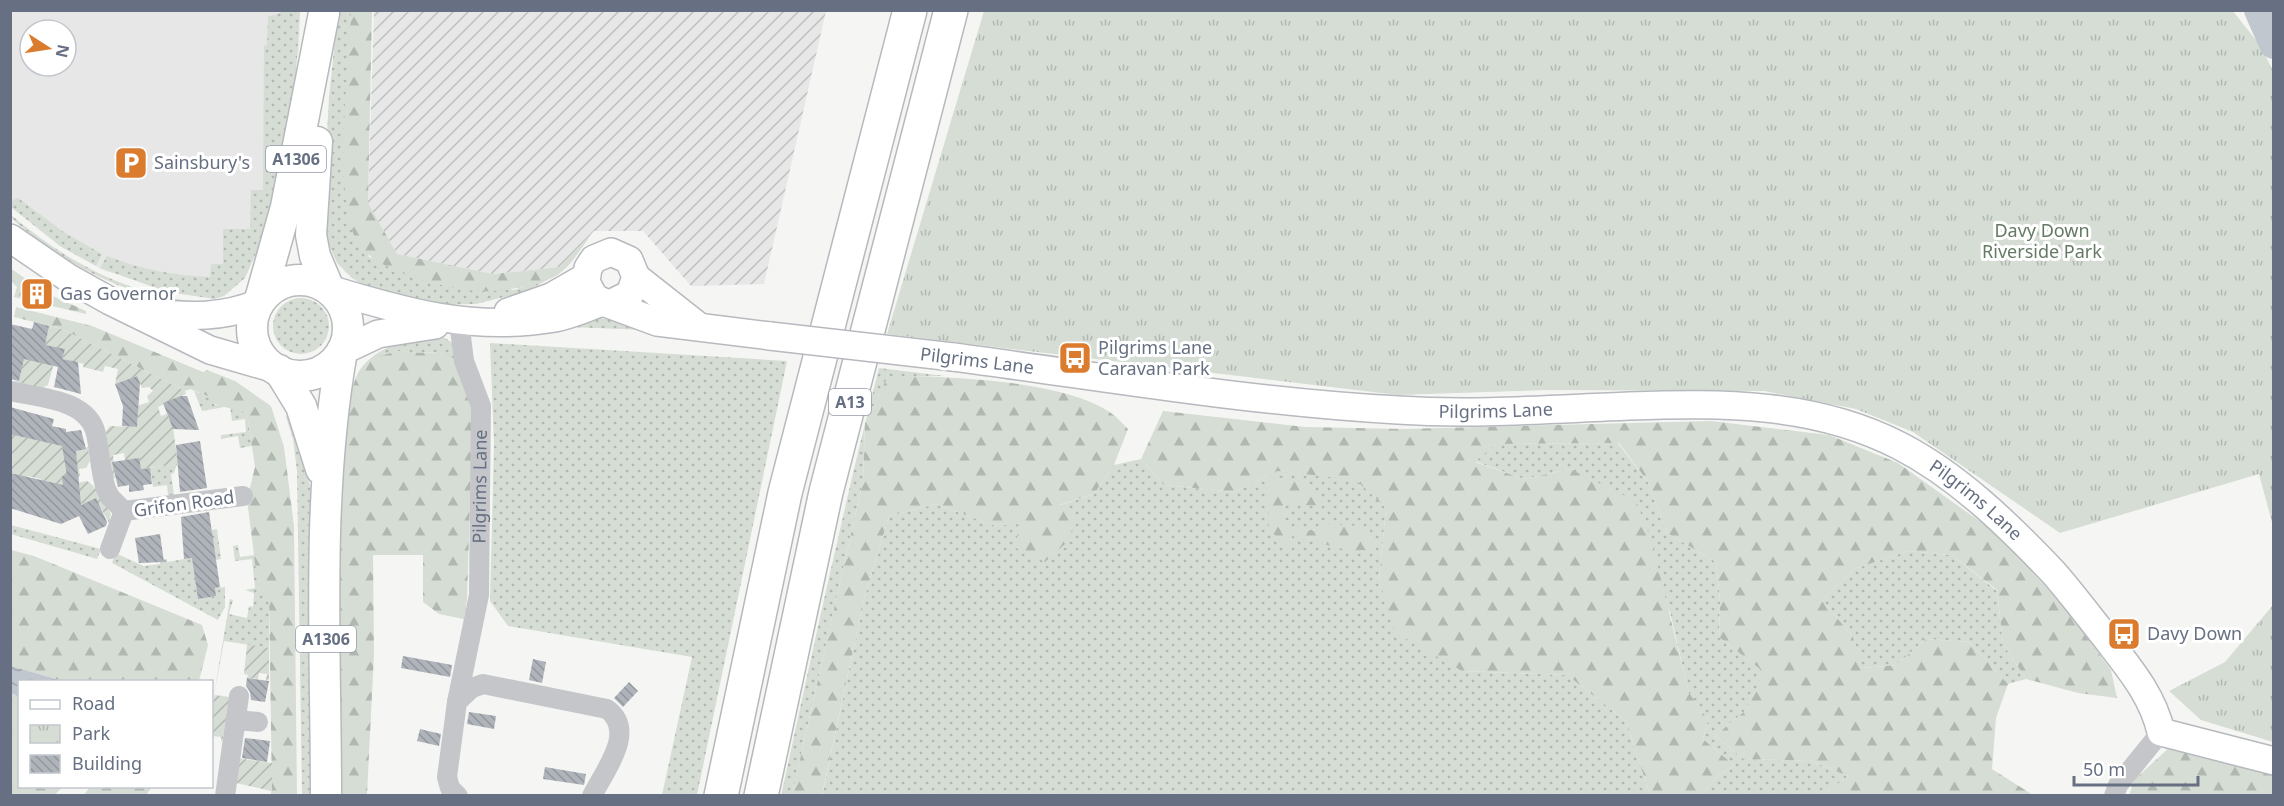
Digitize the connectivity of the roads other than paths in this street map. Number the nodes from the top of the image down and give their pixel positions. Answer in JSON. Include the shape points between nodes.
{"nodes":[{"id":1,"x":910,"y":10,"type":"edge"},
{"id":2,"x":951,"y":10,"type":"edge"},
{"id":3,"x":325,"y":12,"type":"edge"},
{"id":4,"x":10,"y":238,"type":"edge"},
{"id":5,"x":586,"y":277,"type":"junction"},
{"id":6,"x":636,"y":277,"type":"junction"},
{"id":7,"x":328,"y":289,"type":"junction"},
{"id":8,"x":608,"y":302,"type":"junction"},
{"id":9,"x":259,"y":303,"type":"junction"},
{"id":10,"x":137,"y":312,"type":"junction"},
{"id":11,"x":459,"y":321,"type":"junction"},
{"id":12,"x":697,"y":325,"type":"junction"},
{"id":13,"x":342,"y":351,"type":"junction"},
{"id":14,"x":279,"y":370,"type":"junction"},
{"id":15,"x":10,"y":391,"type":"edge"},
{"id":16,"x":326,"y":483,"type":"junction"},
{"id":17,"x":243,"y":496,"type":"dead end"},
{"id":18,"x":124,"y":512,"type":"junction"},
{"id":19,"x":110,"y":549,"type":"dead end"},
{"id":20,"x":466,"y":655,"type":"junction"},
{"id":21,"x":483,"y":684,"type":"junction"},
{"id":22,"x":239,"y":696,"type":"dead end"},
{"id":23,"x":457,"y":702,"type":"junction"},
{"id":24,"x":235,"y":720,"type":"junction"},
{"id":25,"x":258,"y":722,"type":"dead end"},
{"id":26,"x":2162,"y":732,"type":"junction"},
{"id":27,"x":2274,"y":762,"type":"edge"},
{"id":28,"x":225,"y":795,"type":"edge"},
{"id":29,"x":326,"y":795,"type":"edge"},
{"id":30,"x":458,"y":795,"type":"edge"},
{"id":31,"x":592,"y":795,"type":"edge"},
{"id":32,"x":721,"y":795,"type":"edge"},
{"id":33,"x":761,"y":795,"type":"edge"},
{"id":34,"x":2114,"y":795,"type":"edge"}],
"edges":[{"from":1,"to":32,"type":"highway","number":"A13","via":[[785,493]]},
{"from":2,"to":33,"type":"highway","number":"A13","via":[[826,492]]},
{"from":3,"to":7,"type":"main road","number":"A1306","via":[[311,235]]},
{"from":3,"to":9,"type":"main road","number":"A1306","via":[[286,207]]},
{"from":4,"to":10,"type":"main road","via":[[88,289]]},
{"from":5,"to":6,"type":"main road","name":"Pilgrims Lane","via":[[594,259],[611,252],[629,260]]},
{"from":5,"to":8,"type":"main road","via":[[589,290]]},
{"from":5,"to":11,"type":"main road","name":"Pilgrims Lane","via":[[551,297],[514,311]]},
{"from":6,"to":8,"type":"main road","name":"Pilgrims Lane","via":[[630,294]]},
{"from":6,"to":12,"type":"main road","name":"Pilgrims Lane"},
{"from":7,"to":9,"type":"main road","via":[[306,280],[292,280],[276,286]]},
{"from":7,"to":11,"type":"main road","name":"Pilgrims Lane","via":[[392,309]]},
{"from":7,"to":13,"type":"main road","via":[[342,304],[347,319],[348,333]]},
{"from":8,"to":11,"type":"main road","name":"Pilgrims Lane","via":[[557,318]]},
{"from":8,"to":12,"type":"main road","name":"Pilgrims Lane","via":[[657,322]]},
{"from":9,"to":10,"type":"main road","via":[[235,313],[214,315]]},
{"from":9,"to":14,"type":"main road","via":[[253,319],[254,340],[264,358]]},
{"from":10,"to":14,"type":"main road","via":[[210,350]]},
{"from":11,"to":13,"type":"main road","name":"Pilgrims Lane","via":[[378,334]]},
{"from":11,"to":20,"type":"street","name":"Pilgrims Lane","via":[[464,361],[481,405],[479,596]]},
{"from":12,"to":26,"type":"main road","name":"Pilgrims Lane","bridge":true,"via":[[1393,410],[1470,412],[1726,404],[1770,407],[1832,420],[1868,431],[1926,461],[1998,516],[2068,588],[2135,675],[2156,710]]},
{"from":13,"to":14,"type":"main road","via":[[326,368],[314,373],[296,375]]},
{"from":13,"to":16,"type":"main road","number":"A1306"},
{"from":14,"to":16,"type":"main road","number":"A1306","via":[[301,406]]},
{"from":15,"to":18,"type":"street","name":"Grifon Road","via":[[72,406],[88,416],[96,434],[106,489]]},
{"from":16,"to":29,"type":"main road","number":"A1306"},
{"from":17,"to":18,"type":"street","name":"Grifon Road"},
{"from":18,"to":19,"type":"street","name":"Grifon Road"},
{"from":20,"to":21,"type":"street"},
{"from":20,"to":23,"type":"street","name":"Pilgrims Lane"},
{"from":21,"to":23,"type":"street"},
{"from":21,"to":31,"type":"street","via":[[603,707],[614,715],[621,725],[620,738]]},
{"from":22,"to":24,"type":"street"},
{"from":23,"to":30,"type":"street","name":"Pilgrims Lane","via":[[447,777],[450,788]]},
{"from":24,"to":25,"type":"street"},
{"from":24,"to":28,"type":"street"},
{"from":26,"to":27,"type":"main road"},
{"from":26,"to":34,"type":"street"}]}
